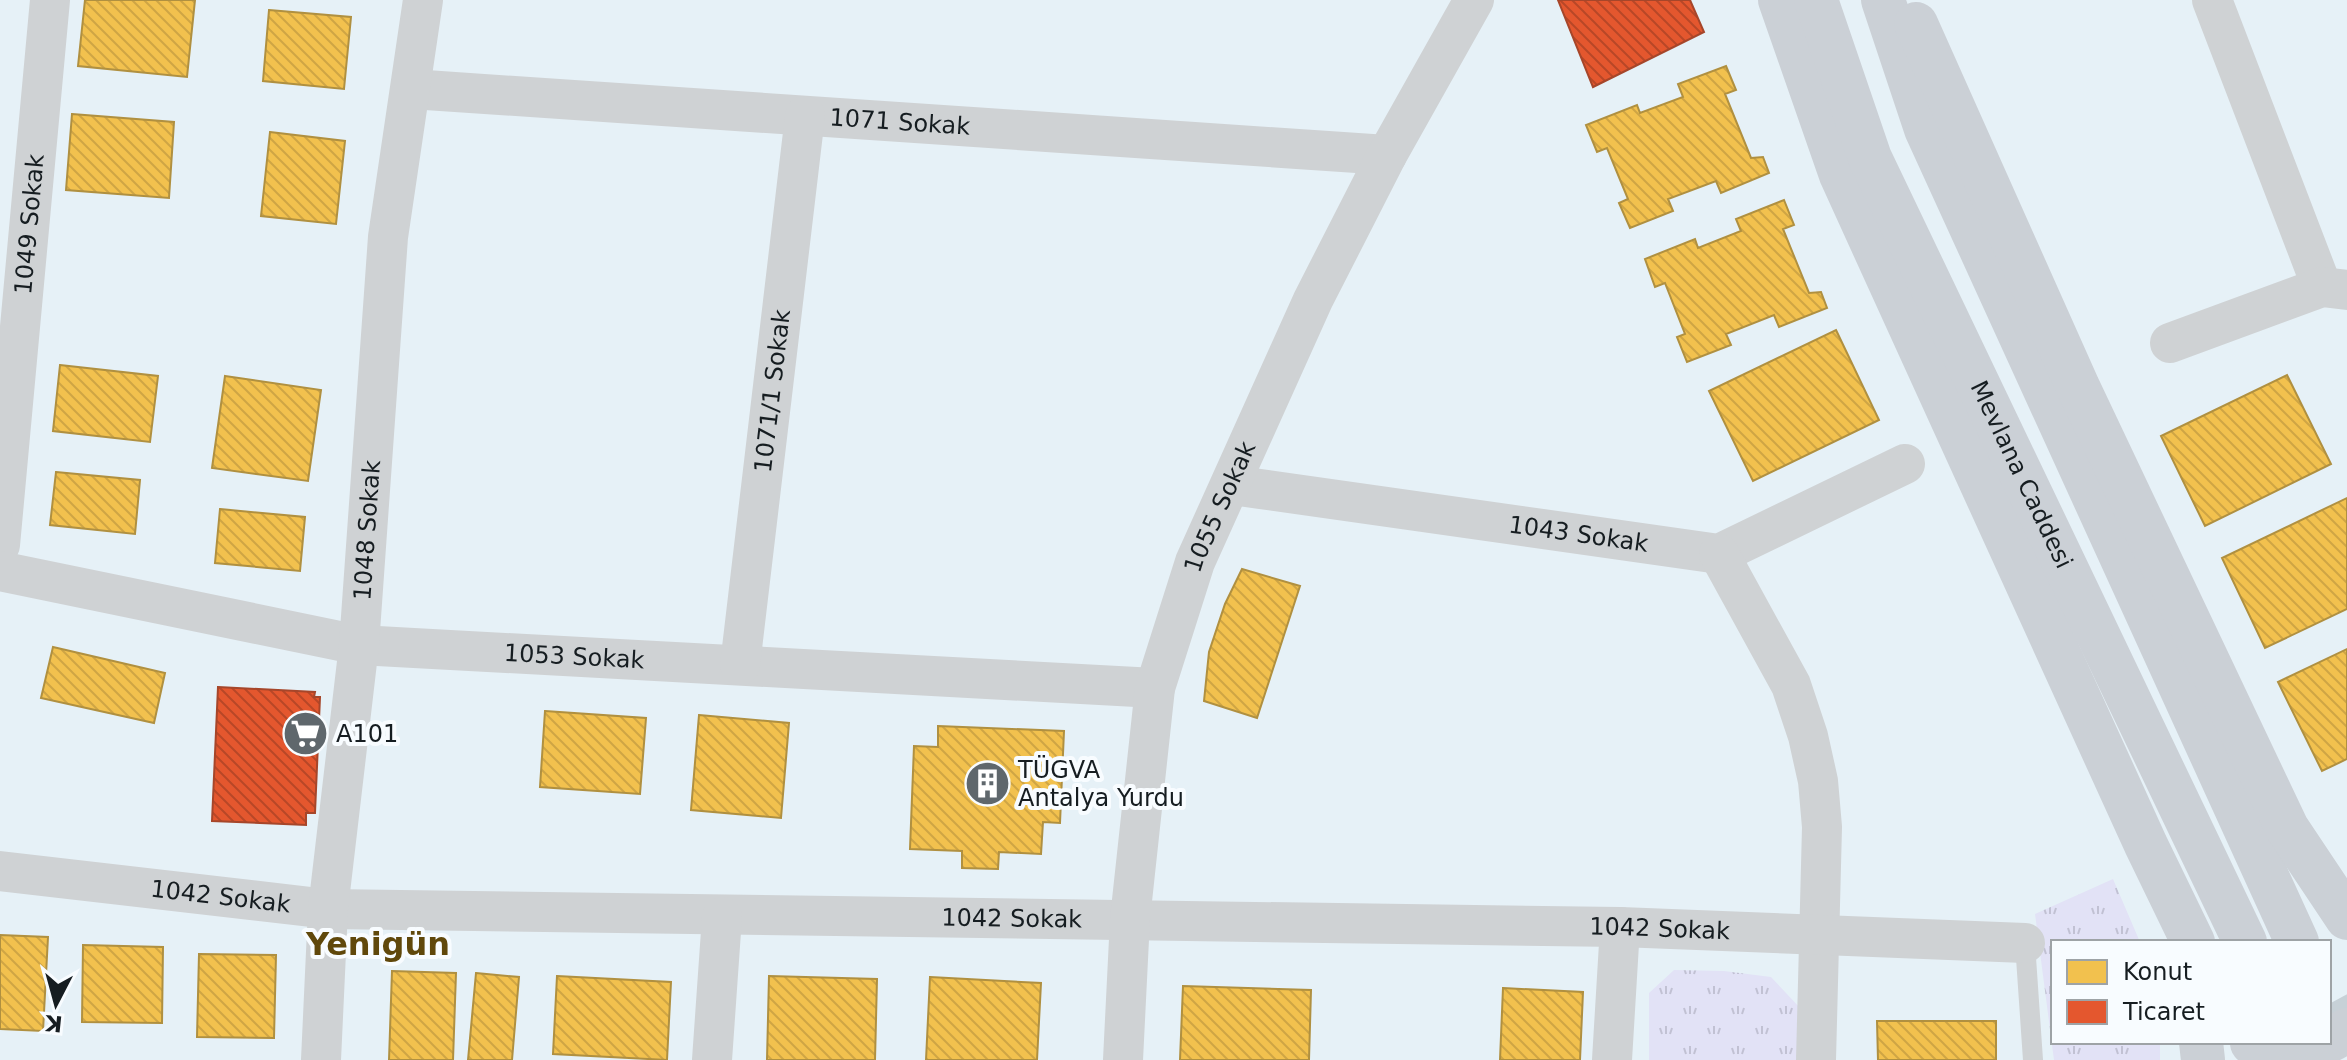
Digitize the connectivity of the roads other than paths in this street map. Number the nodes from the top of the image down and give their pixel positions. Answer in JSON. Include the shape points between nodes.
{"nodes":[{"id":1,"x":50,"y":0,"type":"edge"},
{"id":2,"x":423,"y":0,"type":"edge"},
{"id":3,"x":1474,"y":0,"type":"edge"},
{"id":4,"x":1780,"y":0,"type":"edge"},
{"id":5,"x":1816,"y":0,"type":"edge"},
{"id":6,"x":1883,"y":0,"type":"edge"},
{"id":7,"x":1905,"y":0,"type":"edge"},
{"id":8,"x":2212,"y":0,"type":"edge"},
{"id":9,"x":411,"y":89,"type":"junction"},
{"id":10,"x":805,"y":116,"type":"junction"},
{"id":11,"x":1387,"y":155,"type":"junction"},
{"id":12,"x":2334,"y":289,"type":"edge"},
{"id":13,"x":2170,"y":343,"type":"dead end"},
{"id":14,"x":1905,"y":464,"type":"dead end"},
{"id":15,"x":1232,"y":485,"type":"junction"},
{"id":16,"x":0,"y":545,"type":"edge"},
{"id":17,"x":1719,"y":554,"type":"junction"},
{"id":18,"x":0,"y":571,"type":"edge"},
{"id":19,"x":359,"y":645,"type":"junction"},
{"id":20,"x":740,"y":665,"type":"junction"},
{"id":21,"x":1155,"y":688,"type":"junction"},
{"id":22,"x":2287,"y":828,"type":"junction"},
{"id":23,"x":0,"y":871,"type":"edge"},
{"id":24,"x":2347,"y":888,"type":"edge"},
{"id":25,"x":328,"y":909,"type":"junction"},
{"id":26,"x":722,"y":917,"type":"junction"},
{"id":27,"x":2347,"y":918,"type":"edge"},
{"id":28,"x":1130,"y":919,"type":"junction"},
{"id":29,"x":1620,"y":927,"type":"junction"},
{"id":30,"x":2186,"y":932,"type":"edge"},
{"id":31,"x":1820,"y":936,"type":"junction"},
{"id":32,"x":2244,"y":940,"type":"edge"},
{"id":33,"x":2296,"y":940,"type":"edge"},
{"id":34,"x":2025,"y":943,"type":"joint"},
{"id":35,"x":2326,"y":1044,"type":"edge"},
{"id":36,"x":2255,"y":1048,"type":"edge"},
{"id":37,"x":321,"y":1060,"type":"edge"},
{"id":38,"x":712,"y":1060,"type":"edge"},
{"id":39,"x":1123,"y":1060,"type":"edge"},
{"id":40,"x":1612,"y":1060,"type":"edge"},
{"id":41,"x":1816,"y":1060,"type":"edge"},
{"id":42,"x":2033,"y":1060,"type":"edge"}],
"edges":[{"from":1,"to":16,"type":"street","name":"1049 Sokak"},
{"from":2,"to":9,"type":"street","name":"1048 Sokak"},
{"from":3,"to":11,"type":"street","name":"1055 Sokak"},
{"from":4,"to":30,"type":"main road","via":[[1841,175]]},
{"from":5,"to":32,"type":"main road","name":"Mevlana Caddesi","via":[[1870,158]]},
{"from":6,"to":33,"type":"main road","via":[[1926,129]]},
{"from":7,"to":22,"type":"main road","via":[[2078,387]]},
{"from":8,"to":12,"type":"street"},
{"from":9,"to":10,"type":"street","name":"1071 Sokak"},
{"from":9,"to":19,"type":"street","name":"1048 Sokak","via":[[388,237]]},
{"from":10,"to":11,"type":"street","name":"1071 Sokak"},
{"from":10,"to":20,"type":"street","name":"1071/1 Sokak"},
{"from":11,"to":15,"type":"street","name":"1055 Sokak","via":[[1274,382]]},
{"from":12,"to":13,"type":"street"},
{"from":14,"to":17,"type":"street"},
{"from":15,"to":17,"type":"street","name":"1043 Sokak"},
{"from":15,"to":21,"type":"street","name":"1055 Sokak","via":[[1195,562]]},
{"from":17,"to":31,"type":"street","via":[[1791,685],[1808,736],[1822,827]]},
{"from":18,"to":19,"type":"street","name":"1053 Sokak"},
{"from":19,"to":20,"type":"street","name":"1053 Sokak"},
{"from":19,"to":25,"type":"street","name":"1048 Sokak"},
{"from":20,"to":21,"type":"street","name":"1053 Sokak"},
{"from":21,"to":28,"type":"street","name":"1055 Sokak"},
{"from":22,"to":24,"type":"main road"},
{"from":22,"to":27,"type":"main road"},
{"from":23,"to":25,"type":"street","name":"1042 Sokak"},
{"from":25,"to":26,"type":"street","name":"1042 Sokak"},
{"from":25,"to":37,"type":"street","name":"1048 Sokak"},
{"from":26,"to":28,"type":"street","name":"1042 Sokak"},
{"from":26,"to":38,"type":"street"},
{"from":28,"to":29,"type":"street","name":"1042 Sokak"},
{"from":28,"to":39,"type":"street","name":"1055 Sokak"},
{"from":29,"to":31,"type":"street","name":"1042 Sokak"},
{"from":29,"to":40,"type":"street"},
{"from":31,"to":34,"type":"street","name":"1042 Sokak"},
{"from":31,"to":41,"type":"street"},
{"from":34,"to":42,"type":"lane"},
{"from":35,"to":36,"type":"main road","via":[[2282,1054]]}]}
